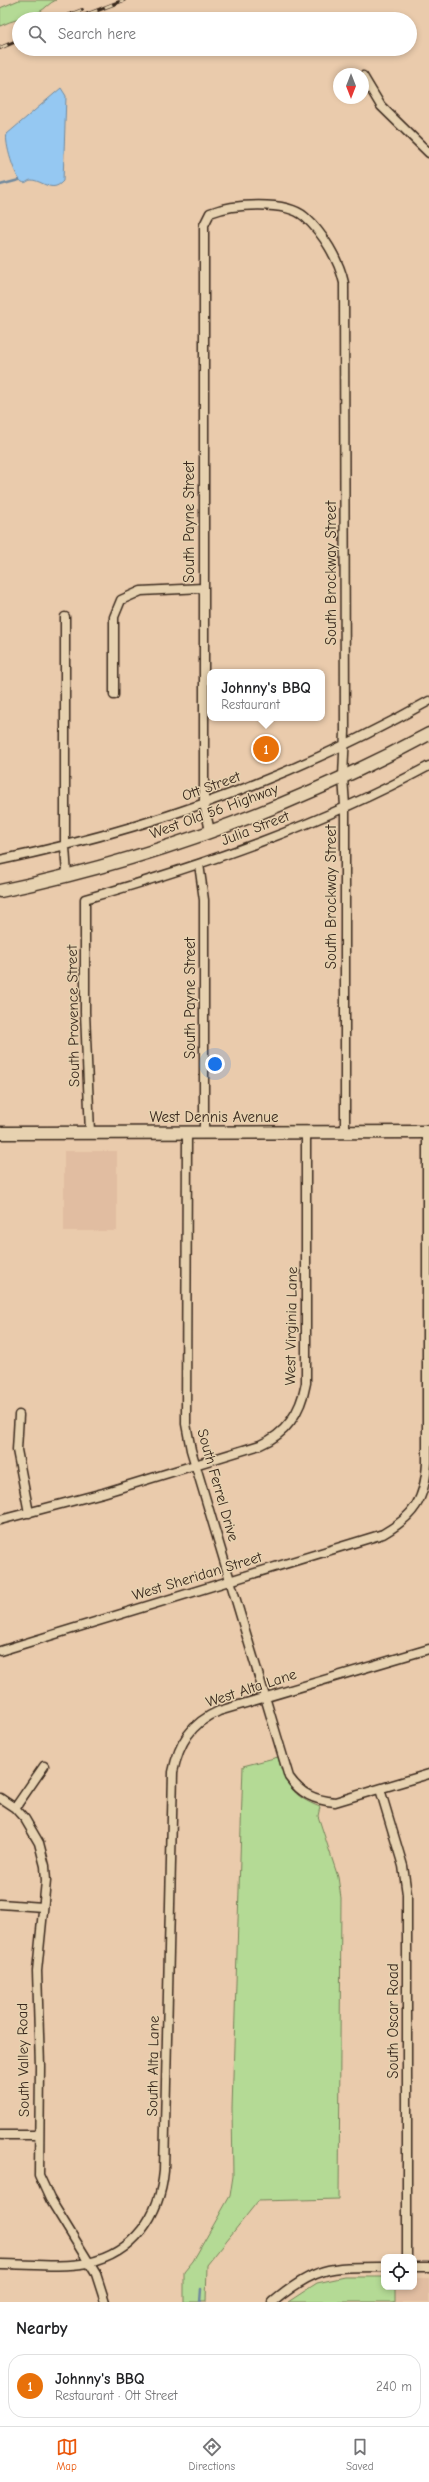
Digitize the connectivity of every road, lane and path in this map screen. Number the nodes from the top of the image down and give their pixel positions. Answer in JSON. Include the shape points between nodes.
{"nodes":[{"id":1,"x":369,"y":85,"type":"edge"},
{"id":2,"x":429,"y":153,"type":"edge"},
{"id":3,"x":210,"y":214,"type":"joint"},
{"id":4,"x":203,"y":588,"type":"junction"},
{"id":5,"x":65,"y":617,"type":"dead end"},
{"id":6,"x":114,"y":695,"type":"dead end"},
{"id":7,"x":429,"y":701,"type":"edge"},
{"id":8,"x":429,"y":734,"type":"edge"},
{"id":9,"x":343,"y":748,"type":"junction"},
{"id":10,"x":429,"y":766,"type":"edge"},
{"id":11,"x":343,"y":777,"type":"junction"},
{"id":12,"x":204,"y":804,"type":"junction"},
{"id":13,"x":345,"y":806,"type":"junction"},
{"id":14,"x":210,"y":831,"type":"junction"},
{"id":15,"x":65,"y":847,"type":"junction"},
{"id":16,"x":0,"y":860,"type":"edge"},
{"id":17,"x":199,"y":864,"type":"junction"},
{"id":18,"x":67,"y":875,"type":"junction"},
{"id":19,"x":0,"y":891,"type":"edge"},
{"id":20,"x":85,"y":899,"type":"joint"},
{"id":21,"x":344,"y":1132,"type":"junction"},
{"id":22,"x":428,"y":1132,"type":"edge"},
{"id":23,"x":90,"y":1133,"type":"junction"},
{"id":24,"x":187,"y":1133,"type":"junction"},
{"id":25,"x":204,"y":1133,"type":"junction"},
{"id":26,"x":306,"y":1133,"type":"junction"},
{"id":27,"x":0,"y":1134,"type":"edge"},
{"id":28,"x":19,"y":1415,"type":"dead end"},
{"id":29,"x":196,"y":1464,"type":"junction"},
{"id":30,"x":29,"y":1513,"type":"junction"},
{"id":31,"x":0,"y":1520,"type":"edge"},
{"id":32,"x":230,"y":1580,"type":"junction"},
{"id":33,"x":429,"y":1649,"type":"edge"},
{"id":34,"x":0,"y":1651,"type":"edge"},
{"id":35,"x":265,"y":1697,"type":"junction"},
{"id":36,"x":44,"y":1766,"type":"dead end"},
{"id":37,"x":429,"y":1774,"type":"edge"},
{"id":38,"x":380,"y":1789,"type":"junction"},
{"id":39,"x":0,"y":1798,"type":"edge"},
{"id":40,"x":15,"y":1808,"type":"junction"},
{"id":41,"x":172,"y":1834,"type":"joint"},
{"id":42,"x":0,"y":1904,"type":"edge"},
{"id":43,"x":43,"y":1907,"type":"junction"},
{"id":44,"x":0,"y":2135,"type":"edge"},
{"id":45,"x":38,"y":2135,"type":"junction"},
{"id":46,"x":407,"y":2254,"type":"edge"},
{"id":47,"x":89,"y":2263,"type":"junction"},
{"id":48,"x":0,"y":2264,"type":"edge"},
{"id":49,"x":381,"y":2267,"type":"edge"},
{"id":50,"x":417,"y":2267,"type":"edge"},
{"id":51,"x":429,"y":2267,"type":"edge"},
{"id":52,"x":105,"y":2302,"type":"edge"},
{"id":53,"x":273,"y":2302,"type":"edge"}],
"edges":[{"from":1,"to":2,"type":"street","via":[[381,106]]},
{"from":3,"to":4,"type":"street","name":"South Payne Street","via":[[204,225]]},
{"from":3,"to":9,"type":"street","name":"South Brockway Street","via":[[229,207],[243,206],[288,209],[305,216],[341,269],[345,298]]},
{"from":4,"to":6,"type":"street","via":[[150,590],[131,594],[117,606],[114,616]]},
{"from":4,"to":12,"type":"street","name":"South Payne Street"},
{"from":5,"to":15,"type":"street"},
{"from":7,"to":9,"type":"street","name":"Ott Street"},
{"from":8,"to":11,"type":"main road","name":"West Old 56 Highway"},
{"from":9,"to":11,"type":"street","name":"South Brockway Street"},
{"from":9,"to":12,"type":"street","name":"Ott Street"},
{"from":10,"to":13,"type":"street","name":"Julia Street"},
{"from":11,"to":13,"type":"street","name":"South Brockway Street"},
{"from":11,"to":14,"type":"main road","name":"West Old 56 Highway","via":[[277,806]]},
{"from":12,"to":14,"type":"street","name":"South Payne Street"},
{"from":12,"to":15,"type":"street","name":"Ott Street"},
{"from":13,"to":17,"type":"street","name":"Julia Street","via":[[280,834]]},
{"from":13,"to":21,"type":"street","name":"South Brockway Street"},
{"from":14,"to":18,"type":"main road","name":"West Old 56 Highway"},
{"from":15,"to":16,"type":"street","name":"Ott Street"},
{"from":15,"to":18,"type":"street"},
{"from":17,"to":20,"type":"street","name":"Julia Street"},
{"from":17,"to":25,"type":"street","name":"South Payne Street","via":[[204,900]]},
{"from":18,"to":19,"type":"main road","name":"West Old 56 Highway"},
{"from":20,"to":23,"type":"street","name":"South Provence Street","via":[[84,1012]]},
{"from":21,"to":22,"type":"main road","name":"West Dennis Avenue"},
{"from":21,"to":26,"type":"main road","name":"West Dennis Avenue"},
{"from":22,"to":32,"type":"street","name":"West Sheridan Street","via":[[426,1479],[416,1507],[401,1524],[383,1534]]},
{"from":23,"to":24,"type":"main road","name":"West Dennis Avenue"},
{"from":23,"to":27,"type":"main road","name":"West Dennis Avenue"},
{"from":24,"to":25,"type":"main road","name":"West Dennis Avenue"},
{"from":24,"to":29,"type":"street","name":"South Ferrel Drive","via":[[186,1424]]},
{"from":25,"to":26,"type":"main road","name":"West Dennis Avenue"},
{"from":26,"to":29,"type":"street","name":"West Virginia Lane","via":[[304,1397],[291,1422],[268,1441]]},
{"from":28,"to":30,"type":"street","via":[[17,1450]]},
{"from":29,"to":30,"type":"street","name":"West Virginia Lane"},
{"from":29,"to":32,"type":"street","name":"South Ferrel Drive"},
{"from":30,"to":31,"type":"street","name":"West Virginia Lane"},
{"from":32,"to":34,"type":"street","name":"West Sheridan Street"},
{"from":32,"to":35,"type":"street","name":"South Ferrel Drive"},
{"from":33,"to":35,"type":"street","name":"West Alta Lane"},
{"from":35,"to":38,"type":"street","name":"South Ferrel Drive","via":[[285,1764],[296,1787],[319,1801],[334,1802]]},
{"from":35,"to":41,"type":"street","name":"West Alta Lane","via":[[208,1716],[193,1727],[184,1739],[177,1753],[173,1772]]},
{"from":36,"to":40,"type":"street"},
{"from":37,"to":38,"type":"street","name":"South Ferrel Drive"},
{"from":38,"to":46,"type":"street","name":"South Oscar Road","via":[[403,1866],[407,1894]]},
{"from":39,"to":40,"type":"street","name":"South Valley Road"},
{"from":40,"to":43,"type":"street","name":"South Valley Road","via":[[33,1831],[43,1857],[46,1881]]},
{"from":41,"to":47,"type":"street","name":"South Alta Lane","via":[[163,2184],[153,2217],[142,2230],[112,2254]]},
{"from":42,"to":43,"type":"street"},
{"from":43,"to":45,"type":"street","name":"South Valley Road","via":[[36,1978],[40,2066]]},
{"from":44,"to":45,"type":"street"},
{"from":45,"to":47,"type":"street","name":"South Valley Road","via":[[39,2175],[43,2186]]},
{"from":47,"to":48,"type":"street","name":"South Alta Lane"},
{"from":47,"to":52,"type":"street","name":"South Valley Road","via":[[100,2282]]},
{"from":49,"to":53,"type":"street","via":[[324,2270],[300,2280]]},
{"from":50,"to":51,"type":"street"}]}
